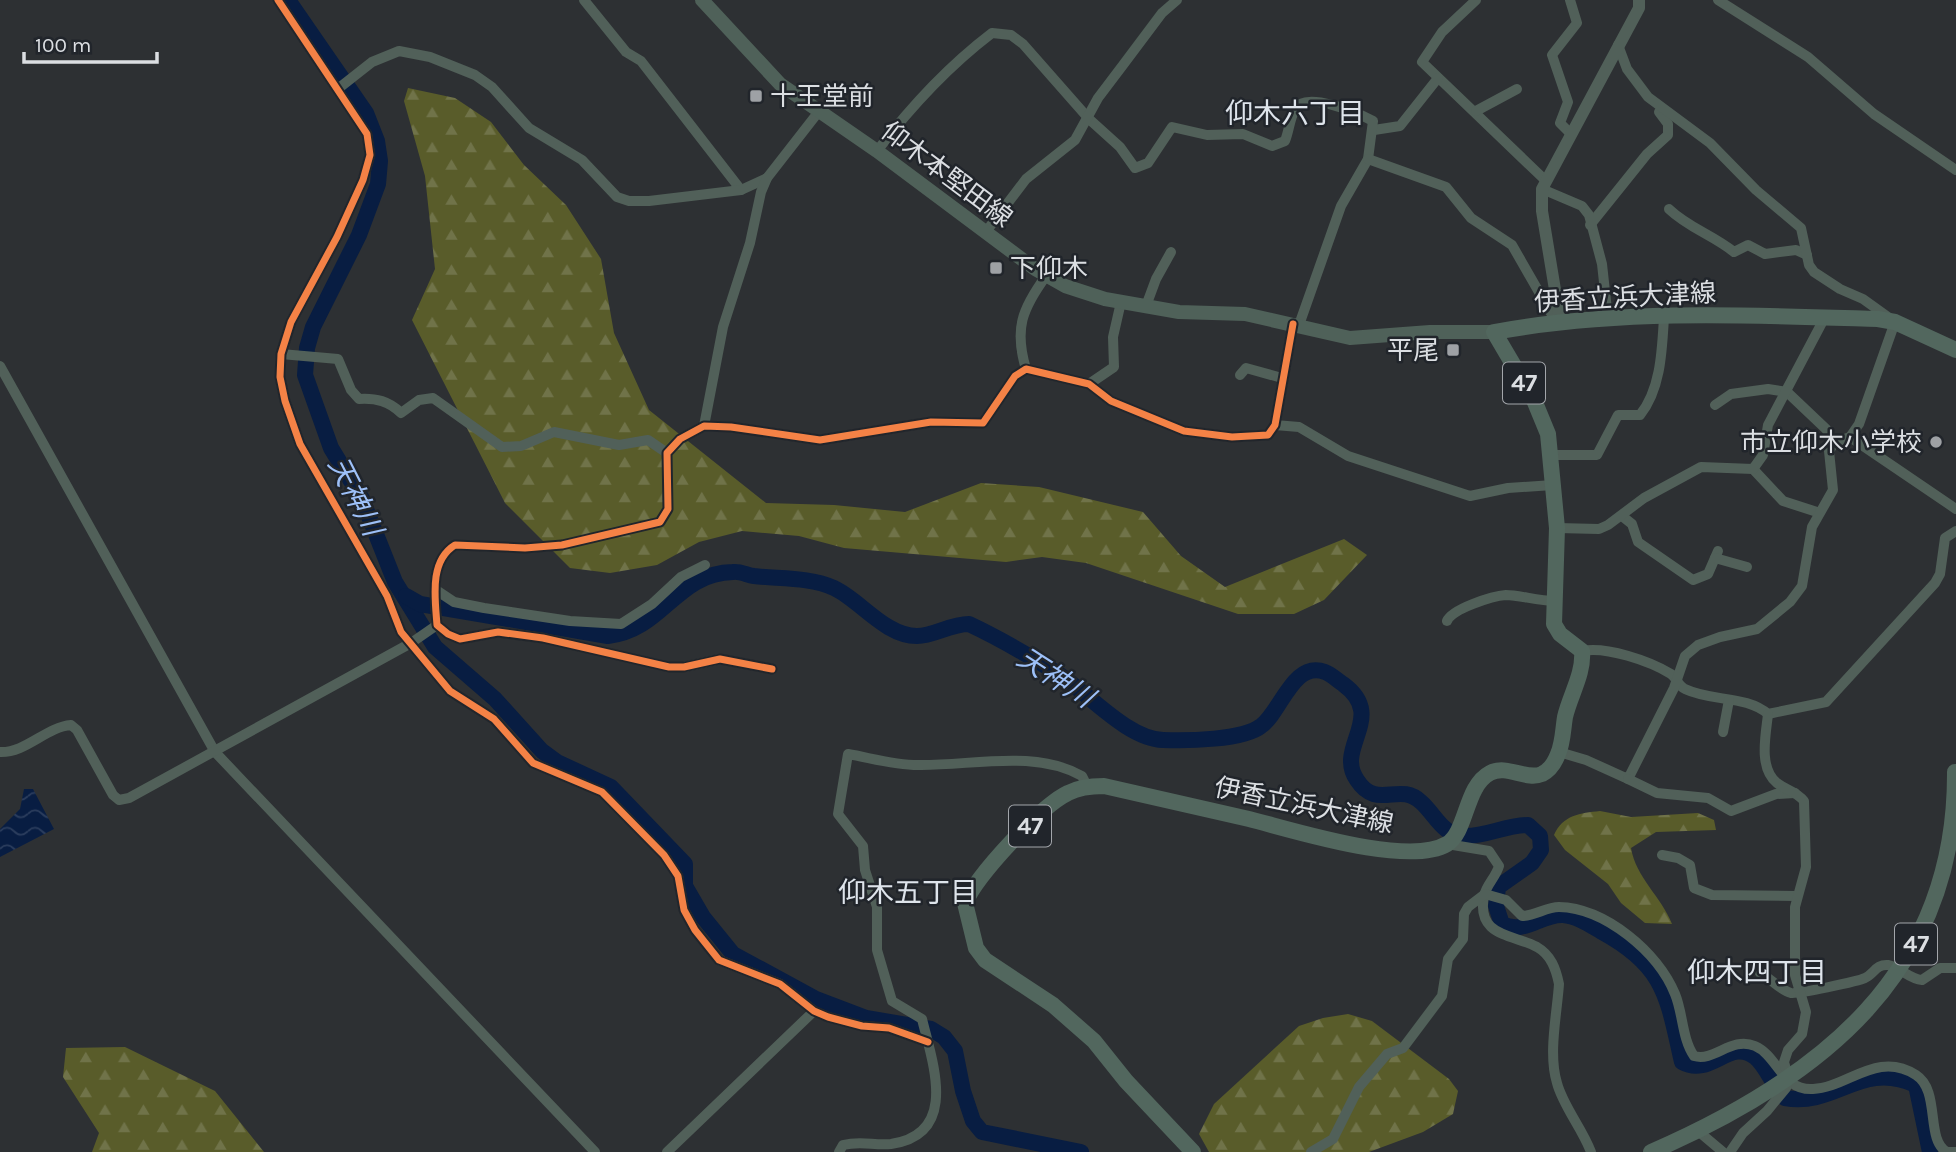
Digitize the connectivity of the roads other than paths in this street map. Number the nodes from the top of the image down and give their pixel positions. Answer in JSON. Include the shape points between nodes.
{"nodes":[{"id":1,"x":278,"y":0,"type":"edge"},
{"id":2,"x":584,"y":0,"type":"edge"},
{"id":3,"x":702,"y":0,"type":"edge"},
{"id":4,"x":1177,"y":0,"type":"edge"},
{"id":5,"x":1476,"y":0,"type":"edge"},
{"id":6,"x":1570,"y":0,"type":"edge"},
{"id":7,"x":1639,"y":0,"type":"edge"},
{"id":8,"x":1718,"y":0,"type":"edge"},
{"id":9,"x":1618,"y":45,"type":"junction"},
{"id":10,"x":1438,"y":78,"type":"junction"},
{"id":11,"x":339,"y":88,"type":"junction"},
{"id":12,"x":1517,"y":89,"type":"dead end"},
{"id":13,"x":1655,"y":103,"type":"junction"},
{"id":14,"x":820,"y":110,"type":"junction"},
{"id":15,"x":1476,"y":111,"type":"junction"},
{"id":16,"x":1089,"y":119,"type":"junction"},
{"id":17,"x":1374,"y":130,"type":"junction"},
{"id":18,"x":1570,"y":133,"type":"junction"},
{"id":19,"x":877,"y":151,"type":"junction"},
{"id":20,"x":1368,"y":159,"type":"junction"},
{"id":21,"x":1956,"y":170,"type":"edge"},
{"id":22,"x":767,"y":178,"type":"junction"},
{"id":23,"x":1543,"y":184,"type":"junction"},
{"id":24,"x":741,"y":190,"type":"junction"},
{"id":25,"x":1669,"y":209,"type":"dead end"},
{"id":26,"x":1590,"y":225,"type":"junction"},
{"id":27,"x":985,"y":233,"type":"junction"},
{"id":28,"x":1171,"y":253,"type":"dead end"},
{"id":29,"x":1807,"y":255,"type":"junction"},
{"id":30,"x":1046,"y":275,"type":"junction"},
{"id":31,"x":1121,"y":302,"type":"junction"},
{"id":32,"x":1146,"y":306,"type":"junction"},
{"id":33,"x":1664,"y":317,"type":"junction"},
{"id":34,"x":1825,"y":317,"type":"junction"},
{"id":35,"x":1608,"y":318,"type":"junction"},
{"id":36,"x":1558,"y":320,"type":"junction"},
{"id":37,"x":1895,"y":322,"type":"junction"},
{"id":38,"x":1296,"y":325,"type":"junction"},
{"id":39,"x":1494,"y":331,"type":"junction"},
{"id":40,"x":1956,"y":350,"type":"edge"},
{"id":41,"x":281,"y":354,"type":"junction"},
{"id":42,"x":0,"y":366,"type":"edge"},
{"id":43,"x":1026,"y":369,"type":"junction"},
{"id":44,"x":1240,"y":375,"type":"dead end"},
{"id":45,"x":1282,"y":378,"type":"junction"},
{"id":46,"x":1089,"y":384,"type":"junction"},
{"id":47,"x":1787,"y":392,"type":"junction"},
{"id":48,"x":1715,"y":405,"type":"dead end"},
{"id":49,"x":1275,"y":425,"type":"junction"},
{"id":50,"x":704,"y":426,"type":"junction"},
{"id":51,"x":1850,"y":437,"type":"junction"},
{"id":52,"x":1834,"y":443,"type":"junction"},
{"id":53,"x":667,"y":453,"type":"junction"},
{"id":54,"x":1550,"y":455,"type":"junction"},
{"id":55,"x":1753,"y":469,"type":"junction"},
{"id":56,"x":1553,"y":485,"type":"junction"},
{"id":57,"x":1956,"y":509,"type":"edge"},
{"id":58,"x":1818,"y":512,"type":"junction"},
{"id":59,"x":1622,"y":516,"type":"junction"},
{"id":60,"x":1557,"y":528,"type":"junction"},
{"id":61,"x":1956,"y":531,"type":"edge"},
{"id":62,"x":705,"y":565,"type":"dead end"},
{"id":63,"x":1747,"y":567,"type":"dead end"},
{"id":64,"x":437,"y":594,"type":"junction"},
{"id":65,"x":1555,"y":601,"type":"junction"},
{"id":66,"x":1447,"y":621,"type":"dead end"},
{"id":67,"x":436,"y":624,"type":"junction"},
{"id":68,"x":411,"y":643,"type":"junction"},
{"id":69,"x":1582,"y":651,"type":"junction"},
{"id":70,"x":772,"y":669,"type":"dead end"},
{"id":71,"x":1677,"y":679,"type":"junction"},
{"id":72,"x":1729,"y":700,"type":"junction"},
{"id":73,"x":1768,"y":714,"type":"junction"},
{"id":74,"x":1723,"y":732,"type":"dead end"},
{"id":75,"x":0,"y":752,"type":"edge"},
{"id":76,"x":215,"y":752,"type":"junction"},
{"id":77,"x":1559,"y":752,"type":"junction"},
{"id":78,"x":1955,"y":771,"type":"edge"},
{"id":79,"x":1628,"y":779,"type":"junction"},
{"id":80,"x":1087,"y":786,"type":"junction"},
{"id":81,"x":1798,"y":794,"type":"junction"},
{"id":82,"x":1450,"y":841,"type":"junction"},
{"id":83,"x":1662,"y":855,"type":"dead end"},
{"id":84,"x":1488,"y":894,"type":"junction"},
{"id":85,"x":1797,"y":896,"type":"junction"},
{"id":86,"x":1956,"y":968,"type":"edge"},
{"id":87,"x":1760,"y":972,"type":"dead end"},
{"id":88,"x":1902,"y":972,"type":"junction"},
{"id":89,"x":1801,"y":995,"type":"junction"},
{"id":90,"x":814,"y":1011,"type":"junction"},
{"id":91,"x":928,"y":1042,"type":"junction"},
{"id":92,"x":1790,"y":1080,"type":"junction"},
{"id":93,"x":1698,"y":1131,"type":"junction"},
{"id":94,"x":1591,"y":1151,"type":"edge"},
{"id":95,"x":595,"y":1152,"type":"edge"},
{"id":96,"x":667,"y":1152,"type":"edge"},
{"id":97,"x":839,"y":1152,"type":"edge"},
{"id":98,"x":1193,"y":1152,"type":"edge"},
{"id":99,"x":1311,"y":1152,"type":"edge"},
{"id":100,"x":1651,"y":1152,"type":"edge"},
{"id":101,"x":1723,"y":1152,"type":"edge"},
{"id":102,"x":1730,"y":1152,"type":"edge"},
{"id":103,"x":1956,"y":1152,"type":"edge"}],
"edges":[{"from":1,"to":11,"type":"street"},
{"from":2,"to":24,"type":"street","via":[[626,52],[641,61]]},
{"from":3,"to":14,"type":"main road","name":"仰木本堅田線","via":[[780,84]]},
{"from":4,"to":16,"type":"street","via":[[1122,65]]},
{"from":5,"to":10,"type":"street","via":[[1428,48],[1422,62]]},
{"from":6,"to":18,"type":"street","via":[[1577,23],[1552,55],[1568,102],[1560,123]]},
{"from":7,"to":9,"type":"street"},
{"from":8,"to":21,"type":"street","via":[[1808,57],[1882,121]]},
{"from":9,"to":13,"type":"street","via":[[1638,86]]},
{"from":9,"to":18,"type":"street"},
{"from":10,"to":15,"type":"street"},
{"from":10,"to":17,"type":"street","via":[[1400,126]]},
{"from":11,"to":24,"type":"street","via":[[372,62],[399,51],[430,57],[492,87],[529,128],[582,160],[617,197],[649,201]]},
{"from":11,"to":41,"type":"street","via":[[366,134],[370,155],[337,237],[291,322]]},
{"from":12,"to":15,"type":"street"},
{"from":13,"to":26,"type":"street","via":[[1668,124],[1668,135]]},
{"from":13,"to":29,"type":"street","via":[[1710,143],[1756,190],[1793,219],[1801,228]]},
{"from":14,"to":19,"type":"main road","name":"仰木本堅田線"},
{"from":14,"to":22,"type":"street"},
{"from":15,"to":23,"type":"street"},
{"from":16,"to":17,"type":"street","via":[[1135,168],[1147,163],[1172,127],[1206,135],[1232,132],[1280,145],[1289,133],[1295,108],[1310,100],[1356,112],[1373,121]]},
{"from":16,"to":19,"type":"street","via":[[1023,44],[1011,35],[992,33],[959,58],[904,115]]},
{"from":16,"to":27,"type":"street","via":[[1065,151],[1026,179]]},
{"from":17,"to":20,"type":"street"},
{"from":18,"to":23,"type":"street"},
{"from":19,"to":27,"type":"main road","name":"仰木本堅田線"},
{"from":20,"to":36,"type":"street","via":[[1447,187],[1471,218],[1511,245]]},
{"from":20,"to":38,"type":"street","via":[[1341,206]]},
{"from":22,"to":24,"type":"street"},
{"from":22,"to":50,"type":"street","via":[[723,327]]},
{"from":23,"to":26,"type":"street","via":[[1581,206]]},
{"from":23,"to":36,"type":"street","via":[[1542,211]]},
{"from":25,"to":29,"type":"street","via":[[1686,225],[1734,252],[1748,245],[1765,254],[1796,250]]},
{"from":26,"to":35,"type":"street","via":[[1602,264]]},
{"from":27,"to":30,"type":"main road","name":"仰木本堅田線"},
{"from":28,"to":32,"type":"street"},
{"from":29,"to":37,"type":"street","via":[[1814,272]]},
{"from":30,"to":31,"type":"main road","name":"仰木本堅田線","via":[[1065,286]]},
{"from":30,"to":43,"type":"street","via":[[1027,303],[1020,325]]},
{"from":31,"to":32,"type":"main road","name":"仰木本堅田線"},
{"from":31,"to":46,"type":"street","via":[[1113,338],[1114,367]]},
{"from":32,"to":38,"type":"main road","name":"仰木本堅田線","via":[[1245,314]]},
{"from":33,"to":34,"type":"main road","name":"伊香立浜大津線","number":"47"},
{"from":33,"to":35,"type":"main road","name":"伊香立浜大津線","number":"47"},
{"from":33,"to":54,"type":"street","via":[[1660,366],[1640,415],[1618,415],[1597,455]]},
{"from":34,"to":37,"type":"main road","name":"伊香立浜大津線","number":"47"},
{"from":34,"to":47,"type":"street"},
{"from":35,"to":36,"type":"main road","name":"伊香立浜大津線","number":"47"},
{"from":36,"to":39,"type":"main road","name":"伊香立浜大津線","number":"47"},
{"from":37,"to":40,"type":"main road","name":"伊香立浜大津線","number":"47"},
{"from":37,"to":51,"type":"street","via":[[1859,424]]},
{"from":38,"to":39,"type":"main road","name":"仰木本堅田線","via":[[1350,338]]},
{"from":38,"to":45,"type":"street"},
{"from":39,"to":54,"type":"main road","number":"47","via":[[1538,409]]},
{"from":41,"to":53,"type":"street","via":[[338,359],[359,398],[375,398],[401,413],[419,400],[433,398],[502,447],[521,446],[554,432],[619,445],[648,440]]},
{"from":41,"to":68,"type":"street","via":[[285,401],[300,444]]},
{"from":42,"to":76,"type":"street"},
{"from":43,"to":46,"type":"street"},
{"from":43,"to":50,"type":"street","via":[[1015,376],[983,422],[931,422],[820,440]]},
{"from":44,"to":45,"type":"street","via":[[1247,368]]},
{"from":45,"to":49,"type":"street"},
{"from":46,"to":49,"type":"street","via":[[1111,401],[1184,431],[1259,437],[1268,435]]},
{"from":47,"to":48,"type":"street","via":[[1768,389],[1731,394]]},
{"from":47,"to":52,"type":"street","via":[[1826,429]]},
{"from":47,"to":55,"type":"street","via":[[1768,425],[1763,455]]},
{"from":49,"to":56,"type":"street","via":[[1299,427],[1348,456],[1470,496]]},
{"from":50,"to":53,"type":"street","via":[[680,439]]},
{"from":51,"to":52,"type":"street"},
{"from":51,"to":57,"type":"street"},
{"from":52,"to":58,"type":"street","via":[[1829,451],[1833,490]]},
{"from":53,"to":64,"type":"street","via":[[668,509],[660,522],[562,545],[455,545],[440,559]]},
{"from":54,"to":56,"type":"main road","number":"47"},
{"from":55,"to":58,"type":"street","via":[[1783,501]]},
{"from":55,"to":59,"type":"street","via":[[1701,467],[1644,498]]},
{"from":56,"to":60,"type":"main road","number":"47"},
{"from":58,"to":71,"type":"street","via":[[1802,586],[1790,602],[1757,629],[1690,650]]},
{"from":59,"to":60,"type":"street","via":[[1600,529]]},
{"from":59,"to":63,"type":"street","via":[[1632,524],[1638,542],[1693,580],[1708,574],[1717,555]]},
{"from":60,"to":65,"type":"main road","number":"47"},
{"from":61,"to":73,"type":"street","via":[[1945,538],[1935,583],[1833,696],[1826,702]]},
{"from":62,"to":64,"type":"street","via":[[681,577],[621,624],[484,608]]},
{"from":64,"to":67,"type":"street"},
{"from":65,"to":66,"type":"street","via":[[1506,595],[1458,609]]},
{"from":65,"to":69,"type":"main road","number":"47","via":[[1556,629]]},
{"from":67,"to":68,"type":"street"},
{"from":67,"to":70,"type":"street","via":[[460,639],[498,632],[532,636],[669,667],[720,659]]},
{"from":68,"to":76,"type":"street"},
{"from":68,"to":90,"type":"street","via":[[450,691],[494,719],[533,763],[602,792],[664,855],[678,876],[684,910],[719,960],[780,984]]},
{"from":69,"to":71,"type":"street","via":[[1614,652]]},
{"from":69,"to":77,"type":"main road","via":[[1583,664]]},
{"from":71,"to":72,"type":"street","via":[[1685,689]]},
{"from":71,"to":79,"type":"street"},
{"from":72,"to":73,"type":"street","via":[[1754,704]]},
{"from":72,"to":74,"type":"street"},
{"from":73,"to":81,"type":"street","via":[[1765,748],[1770,774]]},
{"from":75,"to":76,"type":"street","via":[[71,725],[119,800]]},
{"from":76,"to":95,"type":"street"},
{"from":77,"to":79,"type":"street"},
{"from":77,"to":82,"type":"main road","via":[[1542,774],[1503,769],[1484,777]]},
{"from":78,"to":88,"type":"main road","number":"47","via":[[1954,834],[1946,869]]},
{"from":79,"to":81,"type":"street","via":[[1657,793],[1708,798],[1731,811],[1776,794]]},
{"from":80,"to":82,"type":"main road","name":"伊香立浜大津線","via":[[1104,786],[1345,843],[1419,851]]},
{"from":80,"to":91,"type":"street","via":[[1082,776],[1055,765],[982,761],[917,765],[848,754],[838,814],[863,846],[877,907],[877,950],[892,1001],[922,1019]]},
{"from":80,"to":98,"type":"main road","number":"47","via":[[1052,804],[971,889],[965,903],[975,948],[1094,1041]]},
{"from":81,"to":85,"type":"street","via":[[1804,801],[1806,845]]},
{"from":82,"to":84,"type":"street","via":[[1494,855],[1499,866]]},
{"from":83,"to":85,"type":"street","via":[[1690,865],[1694,888],[1712,895]]},
{"from":84,"to":92,"type":"street","via":[[1506,900],[1522,916],[1558,907],[1572,909],[1625,933],[1645,948],[1666,976],[1694,1056],[1702,1058],[1733,1044],[1748,1044],[1767,1054],[1778,1072]]},
{"from":84,"to":94,"type":"street","via":[[1483,907],[1492,929],[1536,947],[1556,970],[1554,1069]]},
{"from":84,"to":99,"type":"street","via":[[1464,914],[1463,939],[1448,959],[1442,996],[1403,1048],[1387,1054],[1359,1087],[1334,1139]]},
{"from":85,"to":89,"type":"street","via":[[1795,975]]},
{"from":86,"to":88,"type":"street","via":[[1940,968],[1922,980]]},
{"from":87,"to":89,"type":"street","via":[[1788,993]]},
{"from":88,"to":89,"type":"street","via":[[1890,965],[1879,966],[1865,978]]},
{"from":88,"to":92,"type":"main road","number":"47","via":[[1841,1039]]},
{"from":89,"to":92,"type":"street","via":[[1806,1012],[1802,1034],[1784,1062]]},
{"from":90,"to":91,"type":"street"},
{"from":90,"to":96,"type":"street"},
{"from":91,"to":97,"type":"street","via":[[938,1101],[935,1116],[924,1130],[907,1141],[859,1140],[843,1145]]},
{"from":92,"to":93,"type":"main road","number":"47"},
{"from":92,"to":102,"type":"street"},
{"from":92,"to":103,"type":"street","via":[[1812,1090],[1871,1068],[1915,1074],[1930,1096],[1938,1142],[1947,1152]]},
{"from":93,"to":100,"type":"main road","number":"47"},
{"from":93,"to":101,"type":"street"}]}
